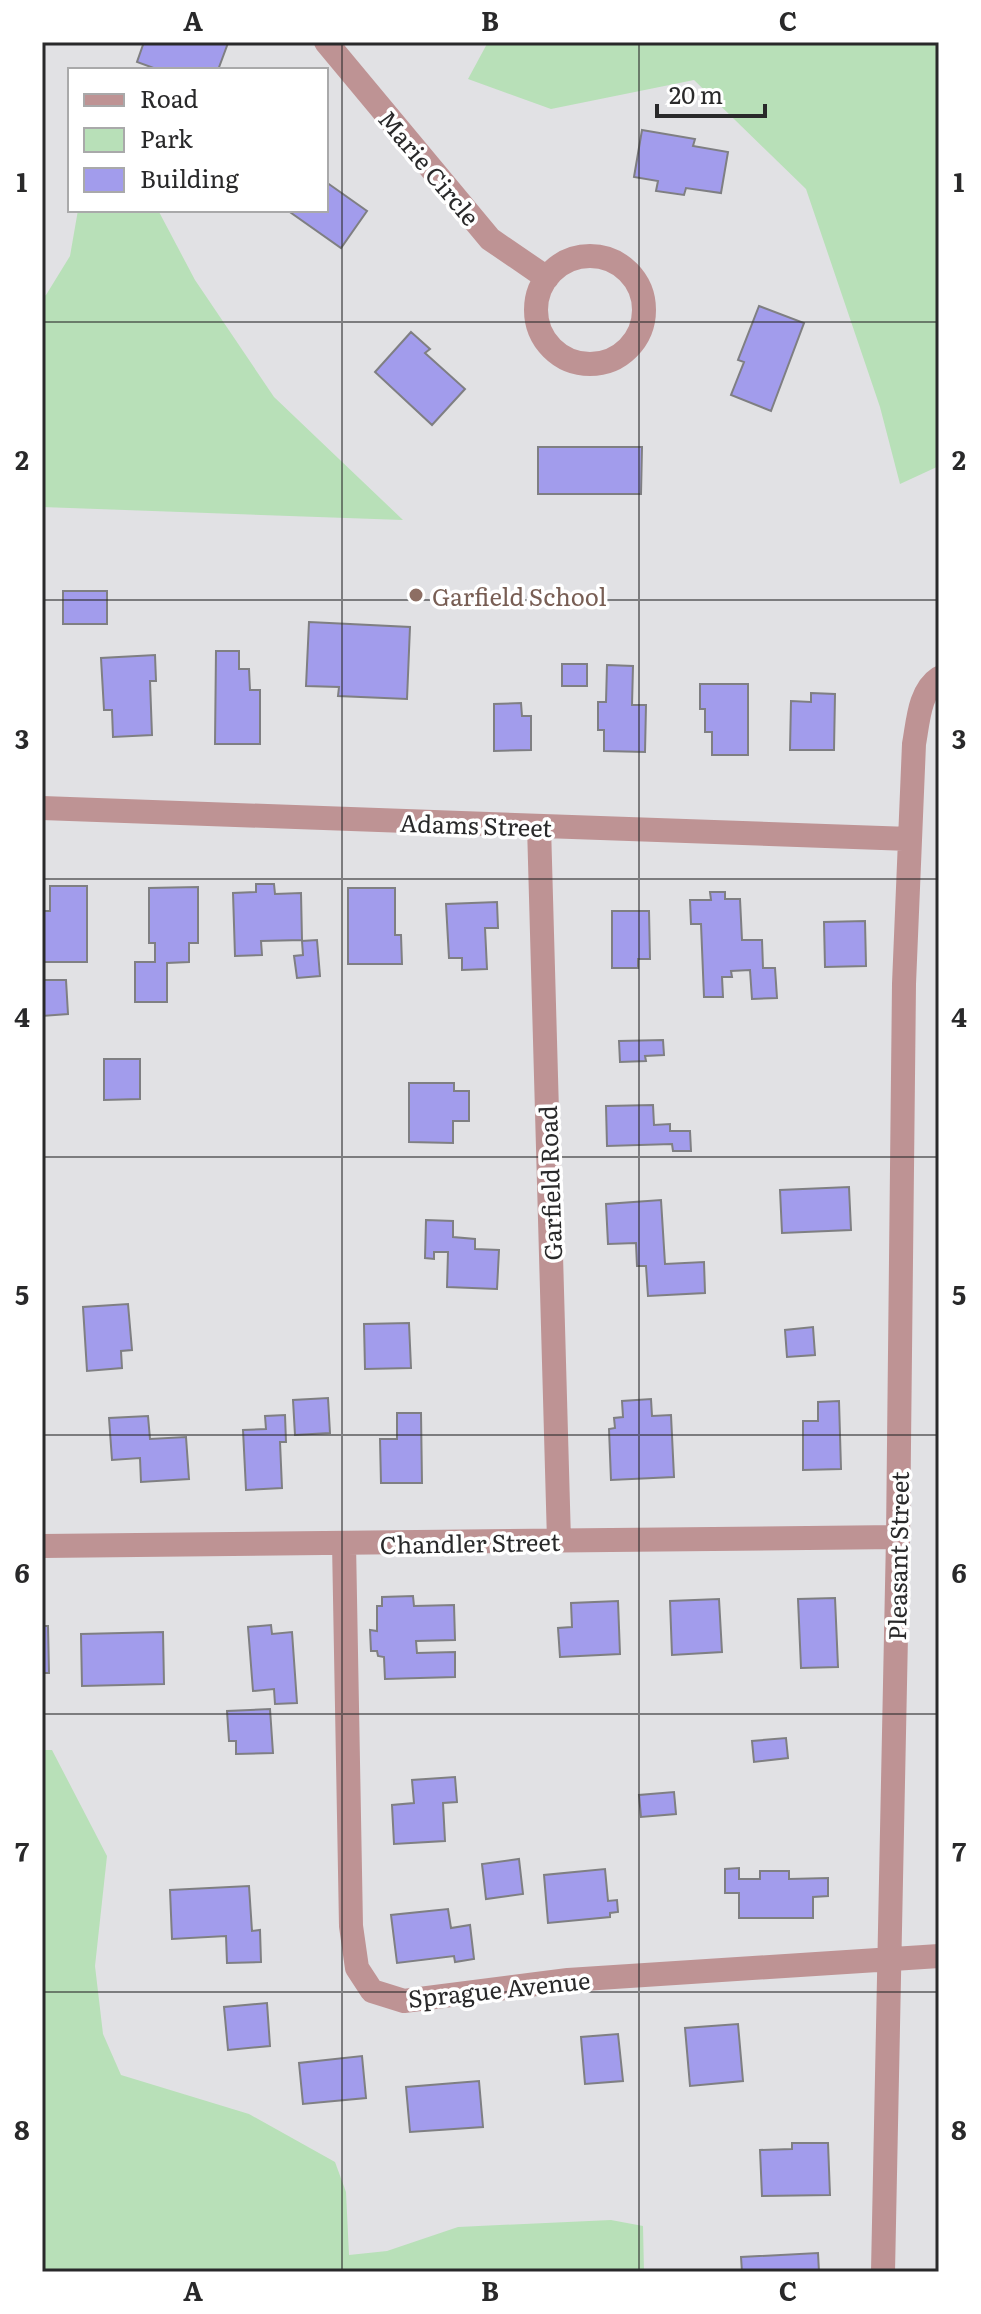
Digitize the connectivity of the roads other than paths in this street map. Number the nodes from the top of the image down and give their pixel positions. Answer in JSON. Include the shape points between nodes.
{"nodes":[{"id":1,"x":326,"y":42,"type":"edge"},
{"id":2,"x":547,"y":278,"type":"junction"},
{"id":3,"x":939,"y":678,"type":"edge"},
{"id":4,"x":42,"y":808,"type":"edge"},
{"id":5,"x":539,"y":826,"type":"junction"},
{"id":6,"x":910,"y":839,"type":"junction"},
{"id":7,"x":898,"y":1537,"type":"junction"},
{"id":8,"x":559,"y":1541,"type":"junction"},
{"id":9,"x":344,"y":1543,"type":"junction"},
{"id":10,"x":42,"y":1546,"type":"edge"},
{"id":11,"x":939,"y":1956,"type":"edge"},
{"id":12,"x":888,"y":1958,"type":"junction"},
{"id":13,"x":883,"y":2272,"type":"edge"}],
"edges":[{"from":1,"to":2,"type":"street","name":"Marie Circle","via":[[490,239]]},
{"from":2,"to":2,"type":"street","via":[[538,293],[538,327],[559,355],[575,363],[601,363],[625,353],[637,340],[645,304],[640,286],[621,266],[596,256],[577,257]]},
{"from":3,"to":6,"type":"street","name":"Pleasant Street","via":[[931,683],[919,712]]},
{"from":4,"to":5,"type":"street","name":"Adams Street"},
{"from":5,"to":6,"type":"street","name":"Adams Street"},
{"from":5,"to":8,"type":"street","name":"Garfield Road"},
{"from":6,"to":7,"type":"street","name":"Pleasant Street"},
{"from":7,"to":8,"type":"street","name":"Chandler Street"},
{"from":7,"to":12,"type":"street","name":"Pleasant Street"},
{"from":8,"to":9,"type":"street","name":"Chandler Street"},
{"from":9,"to":10,"type":"street","name":"Chandler Street"},
{"from":9,"to":12,"type":"street","name":"Sprague Avenue","via":[[351,1926],[357,1968],[372,1991],[404,2001],[568,1980]]},
{"from":11,"to":12,"type":"street","name":"Sprague Avenue"},
{"from":12,"to":13,"type":"street","name":"Pleasant Street"}]}
